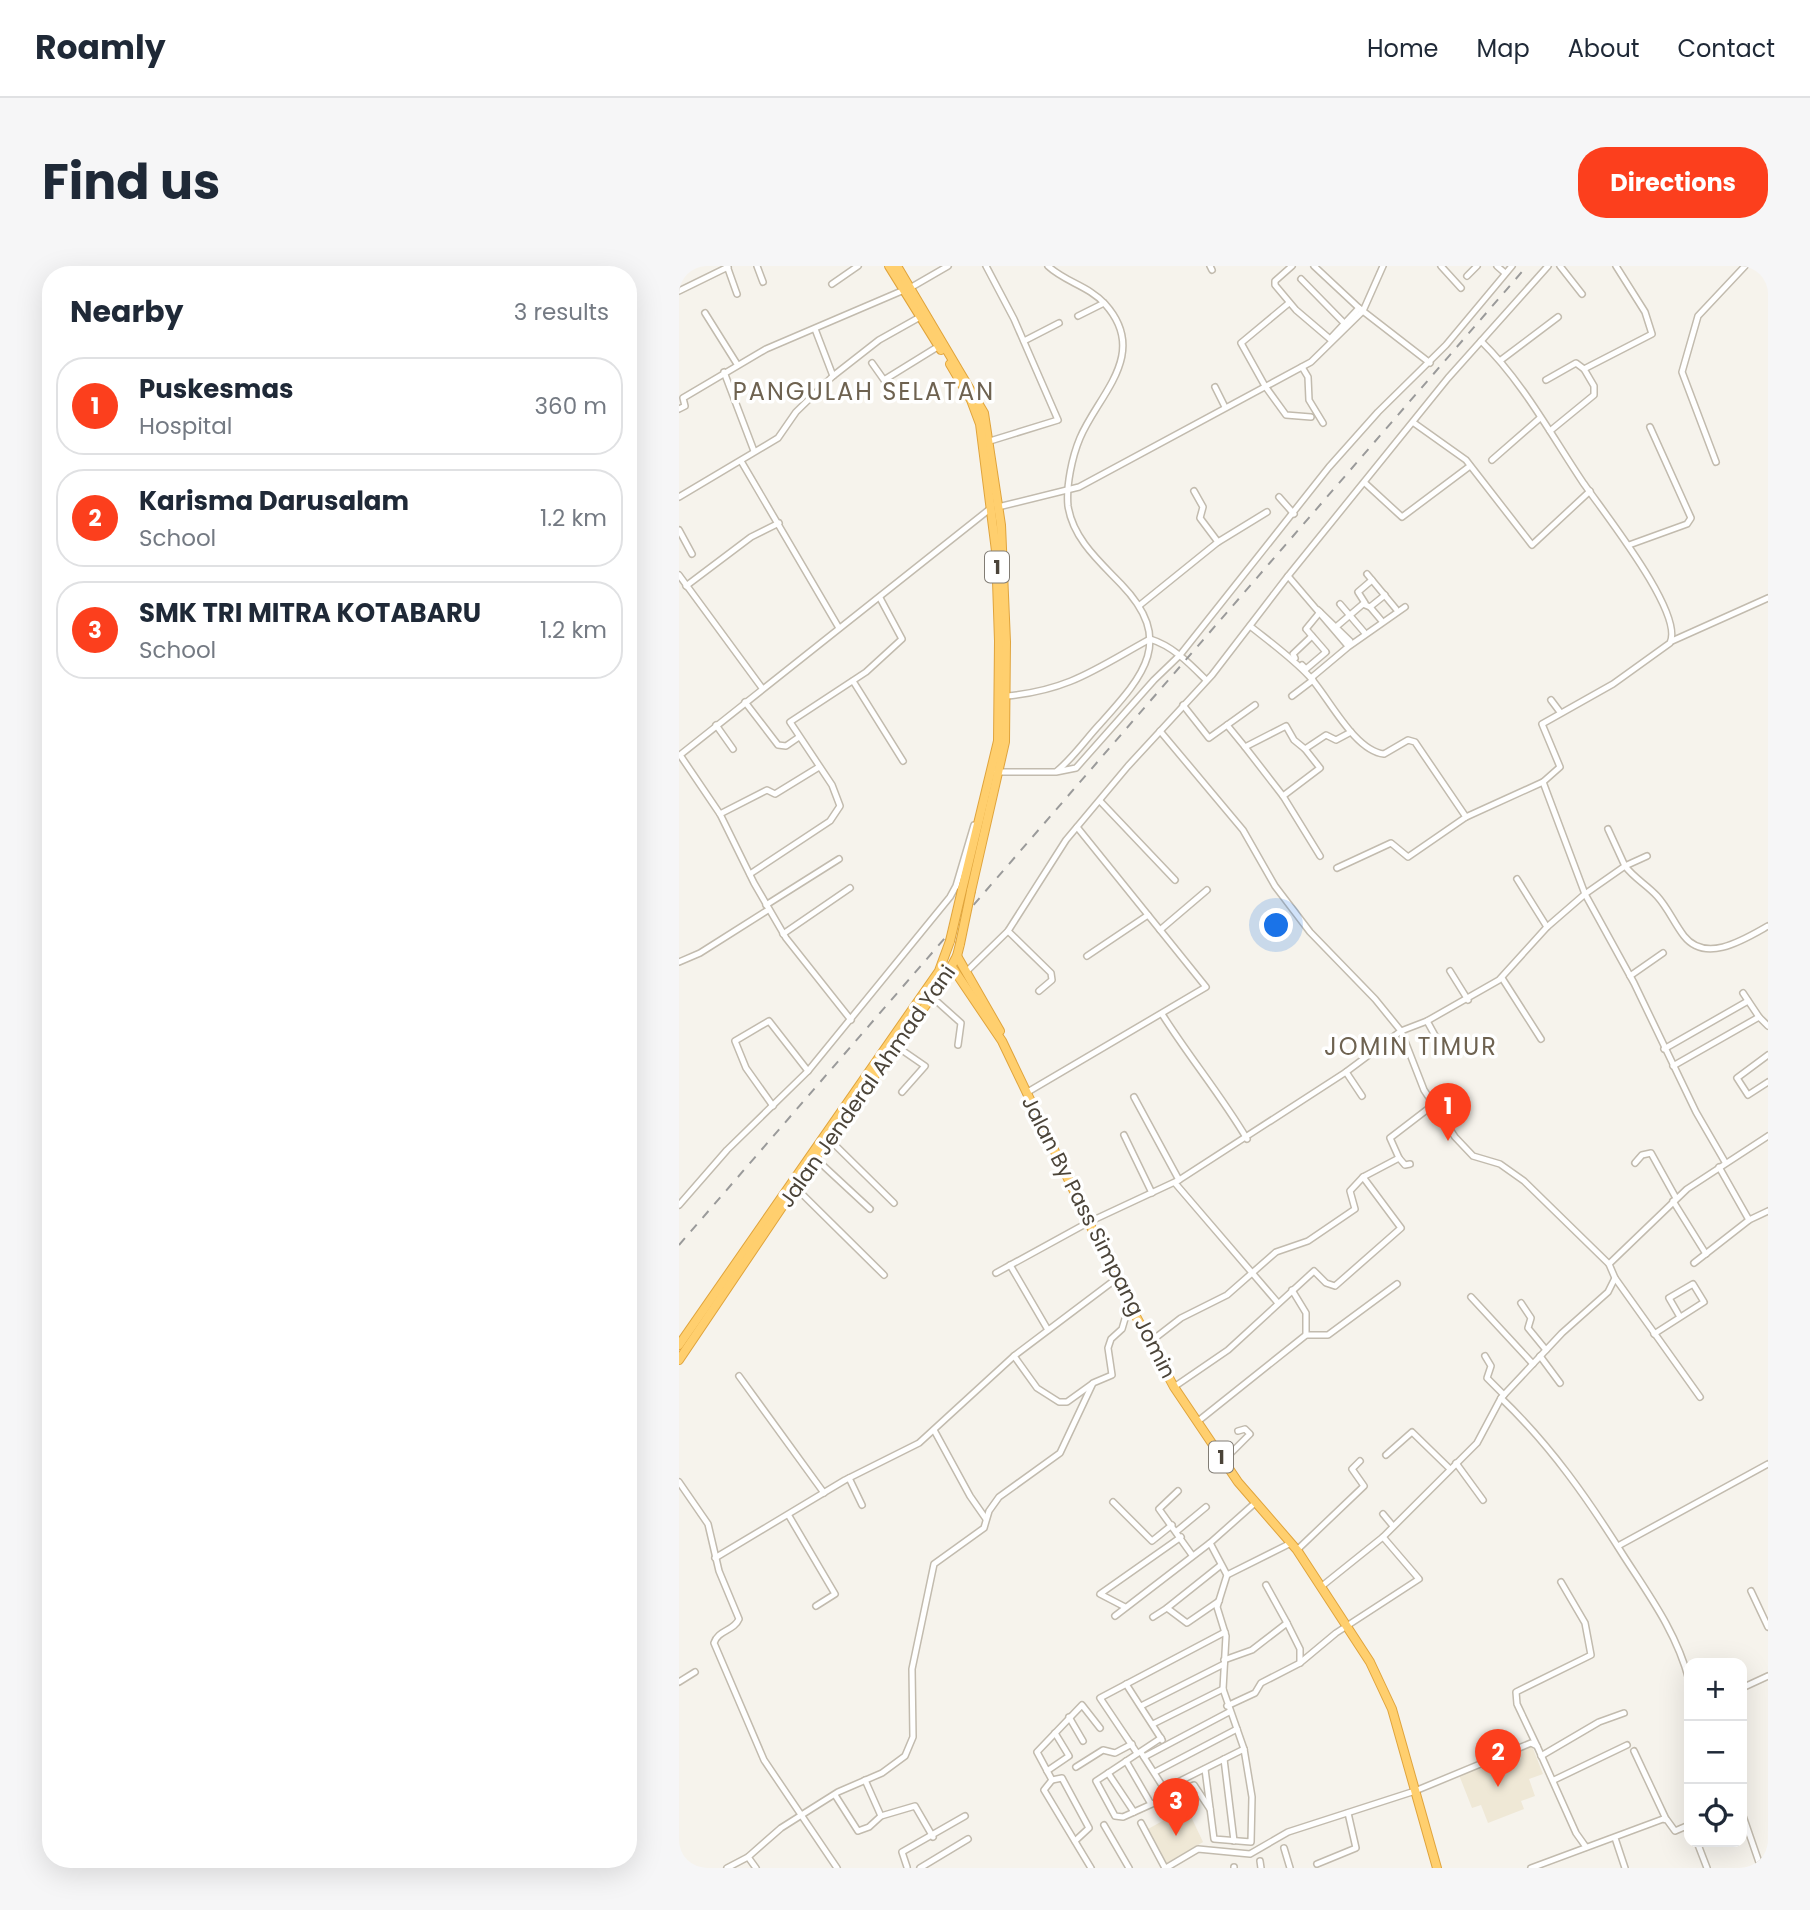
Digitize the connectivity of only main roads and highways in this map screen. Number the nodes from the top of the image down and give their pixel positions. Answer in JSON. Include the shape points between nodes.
{"nodes":[{"id":1,"x":889,"y":266,"type":"edge"},
{"id":2,"x":897,"y":266,"type":"edge"},
{"id":3,"x":907,"y":289,"type":"junction"},
{"id":4,"x":995,"y":508,"type":"junction"},
{"id":5,"x":996,"y":772,"type":"junction"},
{"id":6,"x":967,"y":891,"type":"junction"},
{"id":7,"x":957,"y":956,"type":"junction"},
{"id":8,"x":952,"y":967,"type":"junction"},
{"id":9,"x":963,"y":974,"type":"junction"},
{"id":10,"x":944,"y":980,"type":"junction"},
{"id":11,"x":972,"y":995,"type":"junction"},
{"id":12,"x":1002,"y":1041,"type":"junction"},
{"id":13,"x":679,"y":1345,"type":"edge"},
{"id":14,"x":679,"y":1360,"type":"edge"},
{"id":15,"x":1437,"y":1868,"type":"edge"}],
"edges":[{"from":1,"to":3,"type":"highway","number":"1"},
{"from":2,"to":3,"type":"highway","number":"1"},
{"from":3,"to":4,"type":"highway","number":"1","via":[[977,414]]},
{"from":3,"to":4,"type":"highway","number":"1","via":[[980,403],[990,441]]},
{"from":4,"to":5,"type":"highway","number":"1"},
{"from":4,"to":5,"type":"highway","number":"1","via":[[1004,567],[1007,696],[1005,742]]},
{"from":5,"to":6,"type":"highway","name":"Jalan Jenderal Ahmad Yani","number":"1"},
{"from":6,"to":7,"type":"highway","name":"Jalan Jenderal Ahmad Yani","number":"1","bridge":true},
{"from":6,"to":13,"type":"highway","number":"1","bridge":true,"via":[[943,964],[925,993]]},
{"from":7,"to":8,"type":"highway","name":"Jalan Jenderal Ahmad Yani","number":"1"},
{"from":7,"to":9,"type":"highway","name":"Jalan By Pass Simpang Jomin","number":"1"},
{"from":8,"to":9,"type":"highway","name":"Jalan By Pass Simpang Jomin","number":"1"},
{"from":8,"to":10,"type":"highway","name":"Jalan Jenderal Ahmad Yani","number":"1"},
{"from":9,"to":11,"type":"highway","name":"Jalan By Pass Simpang Jomin","number":"1"},
{"from":9,"to":12,"type":"highway","name":"Jalan By Pass Simpang Jomin","number":"1","via":[[989,1008]]},
{"from":10,"to":11,"type":"highway"},
{"from":10,"to":14,"type":"highway","name":"Jalan Jenderal Ahmad Yani","number":"1","via":[[815,1158]]},
{"from":11,"to":12,"type":"highway","name":"Jalan By Pass Simpang Jomin","number":"1"},
{"from":12,"to":15,"type":"highway","name":"Jalan By Pass Simpang Jomin","number":"1","via":[[1116,1279],[1174,1387],[1223,1461],[1322,1586],[1388,1699]]}]}
